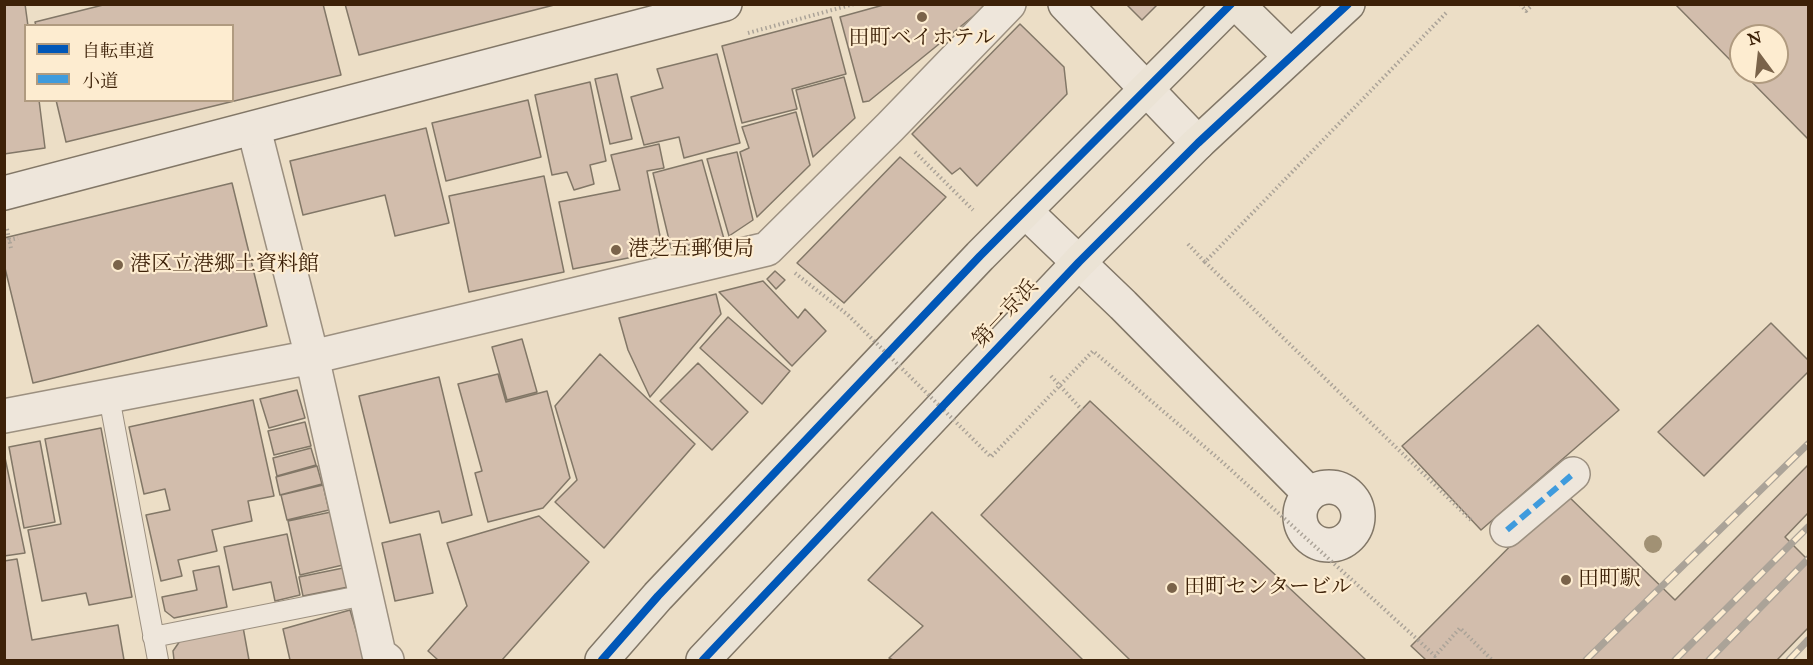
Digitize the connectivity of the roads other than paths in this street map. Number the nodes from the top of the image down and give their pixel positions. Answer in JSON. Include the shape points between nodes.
{"nodes":[{"id":1,"x":725,"y":4,"type":"edge"},
{"id":2,"x":1009,"y":4,"type":"edge"},
{"id":3,"x":1065,"y":4,"type":"edge"},
{"id":4,"x":1231,"y":4,"type":"edge"},
{"id":5,"x":1237,"y":4,"type":"edge"},
{"id":6,"x":1348,"y":4,"type":"edge"},
{"id":7,"x":1291,"y":57,"type":"junction"},
{"id":8,"x":1147,"y":89,"type":"junction"},
{"id":9,"x":254,"y":129,"type":"junction"},
{"id":10,"x":1198,"y":143,"type":"junction"},
{"id":11,"x":4,"y":193,"type":"edge"},
{"id":12,"x":1025,"y":211,"type":"junction"},
{"id":13,"x":1079,"y":262,"type":"junction"},
{"id":14,"x":312,"y":357,"type":"junction"},
{"id":15,"x":109,"y":397,"type":"junction"},
{"id":16,"x":4,"y":416,"type":"edge"},
{"id":17,"x":1573,"y":474,"type":"dead end"},
{"id":18,"x":1310,"y":494,"type":"dead end"},
{"id":19,"x":1507,"y":530,"type":"dead end"},
{"id":20,"x":365,"y":595,"type":"junction"},
{"id":21,"x":153,"y":637,"type":"junction"},
{"id":22,"x":158,"y":660,"type":"edge"},
{"id":23,"x":387,"y":660,"type":"edge"},
{"id":24,"x":602,"y":660,"type":"edge"},
{"id":25,"x":703,"y":660,"type":"edge"}],
"edges":[{"from":1,"to":9,"type":"street"},
{"from":2,"to":14,"type":"street","via":[[767,249]]},
{"from":3,"to":8,"type":"street"},
{"from":4,"to":8,"type":"highway"},
{"from":5,"to":7,"type":"highway"},
{"from":6,"to":7,"type":"highway","name":"第一京浜"},
{"from":7,"to":10,"type":"highway","name":"第一京浜"},
{"from":8,"to":10,"type":"street"},
{"from":8,"to":12,"type":"highway"},
{"from":9,"to":11,"type":"street"},
{"from":9,"to":14,"type":"street"},
{"from":10,"to":13,"type":"highway","name":"第一京浜"},
{"from":12,"to":13,"type":"street"},
{"from":12,"to":24,"type":"highway","via":[[658,596]]},
{"from":13,"to":18,"type":"street"},
{"from":13,"to":25,"type":"highway","name":"第一京浜"},
{"from":14,"to":15,"type":"street"},
{"from":14,"to":20,"type":"street"},
{"from":15,"to":16,"type":"street"},
{"from":15,"to":21,"type":"lane"},
{"from":17,"to":19,"type":"street"},
{"from":20,"to":21,"type":"lane"},
{"from":20,"to":23,"type":"street","via":[[379,654]]},
{"from":21,"to":22,"type":"lane"}]}
